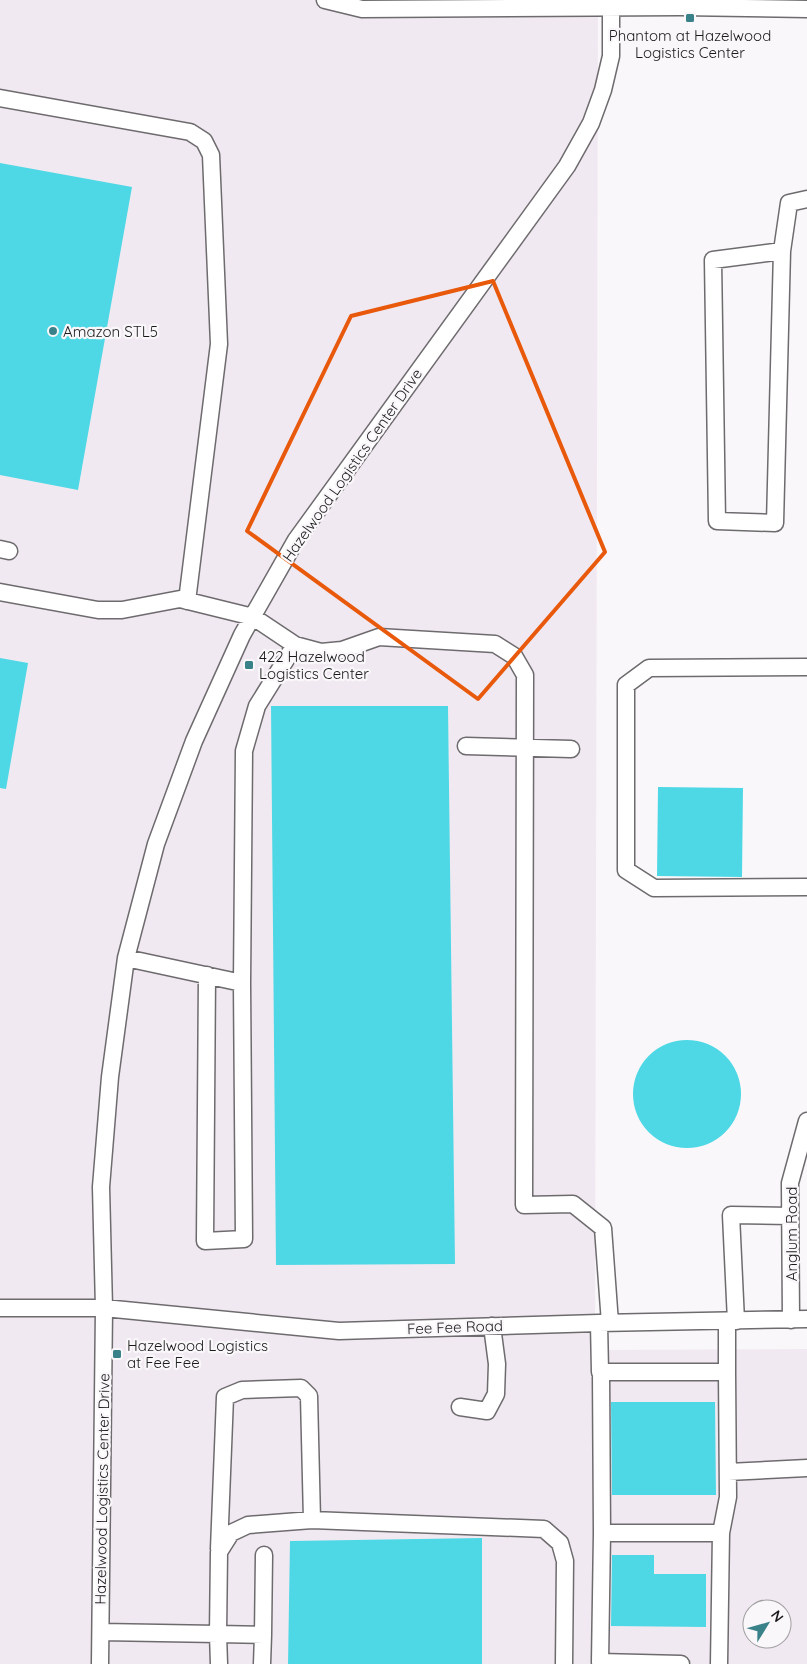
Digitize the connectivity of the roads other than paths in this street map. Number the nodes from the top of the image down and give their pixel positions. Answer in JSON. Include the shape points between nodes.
{"nodes":[{"id":1,"x":325,"y":0,"type":"edge"},
{"id":2,"x":611,"y":4,"type":"edge"},
{"id":3,"x":807,"y":9,"type":"edge"},
{"id":4,"x":0,"y":98,"type":"edge"},
{"id":5,"x":807,"y":198,"type":"edge"},
{"id":6,"x":782,"y":251,"type":"junction"},
{"id":7,"x":0,"y":592,"type":"edge"},
{"id":8,"x":187,"y":601,"type":"junction"},
{"id":9,"x":253,"y":617,"type":"junction"},
{"id":10,"x":295,"y":644,"type":"junction"},
{"id":11,"x":807,"y":667,"type":"edge"},
{"id":12,"x":466,"y":746,"type":"dead end"},
{"id":13,"x":524,"y":748,"type":"junction"},
{"id":14,"x":571,"y":749,"type":"dead end"},
{"id":15,"x":807,"y":887,"type":"edge"},
{"id":16,"x":126,"y":958,"type":"junction"},
{"id":17,"x":207,"y":975,"type":"junction"},
{"id":18,"x":242,"y":983,"type":"junction"},
{"id":19,"x":807,"y":1121,"type":"edge"},
{"id":20,"x":790,"y":1216,"type":"junction"},
{"id":21,"x":0,"y":1308,"type":"edge"},
{"id":22,"x":104,"y":1308,"type":"junction"},
{"id":23,"x":799,"y":1320,"type":"edge"},
{"id":24,"x":732,"y":1321,"type":"junction"},
{"id":25,"x":605,"y":1323,"type":"junction"},
{"id":26,"x":492,"y":1326,"type":"junction"},
{"id":27,"x":601,"y":1372,"type":"junction"},
{"id":28,"x":727,"y":1372,"type":"junction"},
{"id":29,"x":460,"y":1407,"type":"dead end"},
{"id":30,"x":807,"y":1468,"type":"edge"},
{"id":31,"x":728,"y":1472,"type":"junction"},
{"id":32,"x":312,"y":1520,"type":"junction"},
{"id":33,"x":602,"y":1533,"type":"junction"},
{"id":34,"x":721,"y":1533,"type":"junction"},
{"id":35,"x":219,"y":1552,"type":"junction"},
{"id":36,"x":264,"y":1556,"type":"dead end"},
{"id":37,"x":101,"y":1632,"type":"junction"},
{"id":38,"x":218,"y":1634,"type":"junction"},
{"id":39,"x":262,"y":1635,"type":"junction"},
{"id":40,"x":100,"y":1664,"type":"edge"},
{"id":41,"x":219,"y":1664,"type":"edge"},
{"id":42,"x":262,"y":1664,"type":"edge"},
{"id":43,"x":564,"y":1664,"type":"edge"},
{"id":44,"x":681,"y":1664,"type":"edge"},
{"id":45,"x":719,"y":1664,"type":"edge"}],
"edges":[{"from":1,"to":2,"type":"street","via":[[362,8]]},
{"from":2,"to":3,"type":"street"},
{"from":2,"to":9,"type":"street","name":"Hazelwood Logistics Center Drive","via":[[611,56],[591,124],[566,166],[296,540]]},
{"from":4,"to":8,"type":"street","via":[[190,132],[204,141],[211,155],[219,344]]},
{"from":5,"to":6,"type":"street","via":[[788,203]]},
{"from":6,"to":6,"type":"street","via":[[775,523],[717,521],[713,260]]},
{"from":7,"to":8,"type":"street","via":[[98,610],[122,610],[180,599]]},
{"from":8,"to":9,"type":"street"},
{"from":9,"to":10,"type":"street"},
{"from":9,"to":16,"type":"street","name":"Hazelwood Logistics Center Drive","via":[[194,741],[156,844]]},
{"from":10,"to":13,"type":"street","via":[[321,652],[342,650],[380,637],[495,644],[514,656],[525,676]]},
{"from":10,"to":18,"type":"street","via":[[257,706],[244,751]]},
{"from":11,"to":15,"type":"street","via":[[648,668],[626,686],[626,870],[654,888]]},
{"from":12,"to":13,"type":"street"},
{"from":13,"to":14,"type":"street"},
{"from":13,"to":25,"type":"street","via":[[524,1205],[573,1204],[603,1228]]},
{"from":16,"to":17,"type":"street"},
{"from":16,"to":22,"type":"street","name":"Hazelwood Logistics Center Drive","via":[[110,1077],[101,1187]]},
{"from":17,"to":18,"type":"street"},
{"from":17,"to":18,"type":"street","via":[[205,1241],[244,1239]]},
{"from":19,"to":20,"type":"street","name":"Anglum Road","via":[[790,1183]]},
{"from":20,"to":23,"type":"street","name":"Anglum Road"},
{"from":20,"to":24,"type":"street","via":[[731,1215]]},
{"from":21,"to":22,"type":"street","name":"Fee Fee Road"},
{"from":22,"to":26,"type":"street","name":"Fee Fee Road","via":[[339,1331]]},
{"from":22,"to":37,"type":"street","name":"Hazelwood Logistics Center Drive"},
{"from":23,"to":24,"type":"street","name":"Fee Fee Road"},
{"from":24,"to":25,"type":"street","name":"Fee Fee Road"},
{"from":24,"to":28,"type":"street"},
{"from":25,"to":26,"type":"street","name":"Fee Fee Road"},
{"from":25,"to":27,"type":"street"},
{"from":26,"to":29,"type":"street","via":[[497,1364],[496,1394],[487,1411]]},
{"from":27,"to":28,"type":"street"},
{"from":27,"to":33,"type":"street"},
{"from":28,"to":31,"type":"street"},
{"from":30,"to":31,"type":"street"},
{"from":31,"to":34,"type":"street","via":[[728,1497]]},
{"from":32,"to":35,"type":"street","via":[[248,1525],[231,1532]]},
{"from":32,"to":35,"type":"street","via":[[309,1396],[301,1388],[242,1390],[225,1397]]},
{"from":32,"to":43,"type":"street","via":[[544,1529],[560,1543],[565,1561]]},
{"from":33,"to":34,"type":"street"},
{"from":33,"to":44,"type":"street","via":[[600,1662]]},
{"from":34,"to":45,"type":"street"},
{"from":35,"to":38,"type":"street"},
{"from":36,"to":39,"type":"street"},
{"from":37,"to":38,"type":"street"},
{"from":37,"to":40,"type":"street","name":"Hazelwood Logistics Center Drive"},
{"from":38,"to":39,"type":"street"},
{"from":38,"to":41,"type":"street"},
{"from":39,"to":42,"type":"street"}]}
